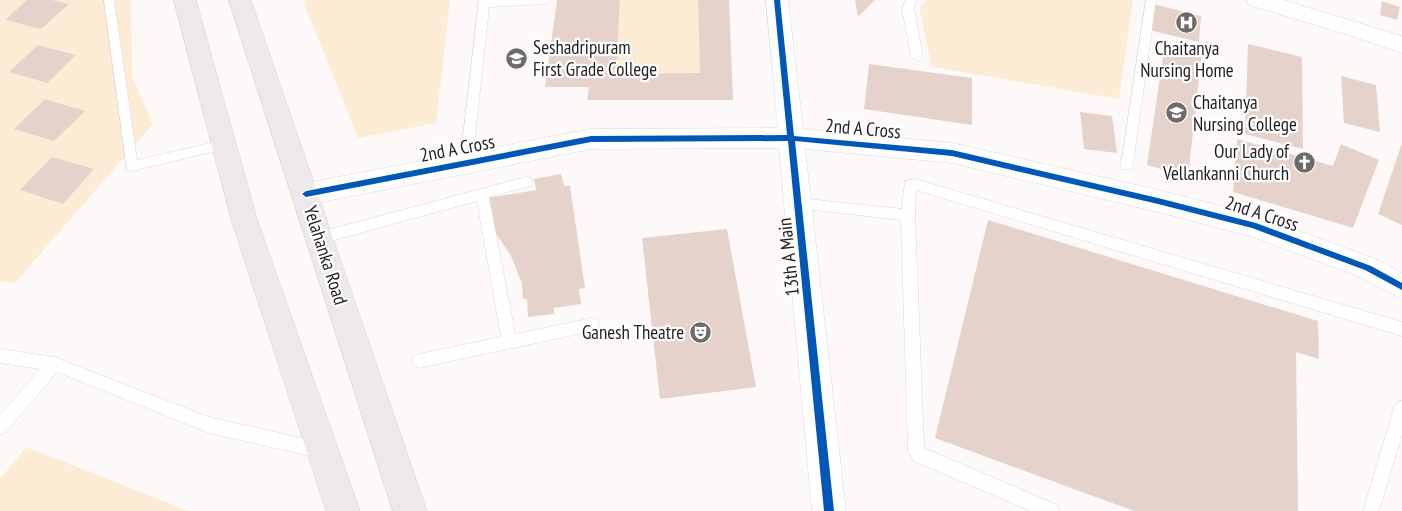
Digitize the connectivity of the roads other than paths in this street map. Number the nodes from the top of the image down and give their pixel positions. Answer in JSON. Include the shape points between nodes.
{"nodes":[{"id":1,"x":109,"y":0,"type":"edge"},
{"id":2,"x":185,"y":0,"type":"edge"},
{"id":3,"x":240,"y":0,"type":"edge"},
{"id":4,"x":547,"y":0,"type":"edge"},
{"id":5,"x":777,"y":0,"type":"edge"},
{"id":6,"x":911,"y":0,"type":"edge"},
{"id":7,"x":1151,"y":0,"type":"edge"},
{"id":8,"x":1257,"y":0,"type":"edge"},
{"id":9,"x":484,"y":2,"type":"edge"},
{"id":10,"x":1402,"y":45,"type":"edge"},
{"id":11,"x":917,"y":57,"type":"dead end"},
{"id":12,"x":792,"y":138,"type":"junction"},
{"id":13,"x":224,"y":145,"type":"junction"},
{"id":14,"x":466,"y":163,"type":"junction"},
{"id":15,"x":1127,"y":165,"type":"dead end"},
{"id":16,"x":526,"y":182,"type":"dead end"},
{"id":17,"x":306,"y":194,"type":"junction"},
{"id":18,"x":482,"y":194,"type":"junction"},
{"id":19,"x":798,"y":203,"type":"junction"},
{"id":20,"x":908,"y":215,"type":"junction"},
{"id":21,"x":320,"y":238,"type":"junction"},
{"id":22,"x":1402,"y":286,"type":"edge"},
{"id":23,"x":592,"y":325,"type":"dead end"},
{"id":24,"x":1402,"y":329,"type":"edge"},
{"id":25,"x":509,"y":341,"type":"junction"},
{"id":26,"x":0,"y":356,"type":"edge"},
{"id":27,"x":419,"y":361,"type":"dead end"},
{"id":28,"x":54,"y":364,"type":"junction"},
{"id":29,"x":1402,"y":408,"type":"edge"},
{"id":30,"x":0,"y":427,"type":"edge"},
{"id":31,"x":324,"y":451,"type":"junction"},
{"id":32,"x":343,"y":511,"type":"edge"},
{"id":33,"x":410,"y":511,"type":"edge"},
{"id":34,"x":829,"y":511,"type":"edge"},
{"id":35,"x":1051,"y":511,"type":"edge"},
{"id":36,"x":1371,"y":511,"type":"edge"}],
"edges":[{"from":1,"to":13,"type":"lane","via":[[132,166]]},
{"from":2,"to":13,"type":"main road"},
{"from":3,"to":17,"type":"main road","name":"Yelahanka Road"},
{"from":4,"to":9,"type":"lane"},
{"from":5,"to":12,"type":"street","name":"13th A Main"},
{"from":6,"to":11,"type":"lane","via":[[908,8]]},
{"from":7,"to":15,"type":"lane"},
{"from":8,"to":10,"type":"street"},
{"from":9,"to":14,"type":"lane"},
{"from":12,"to":14,"type":"street","name":"2nd A Cross","via":[[591,138]]},
{"from":12,"to":19,"type":"street","name":"13th A Main"},
{"from":12,"to":22,"type":"street","name":"2nd A Cross","via":[[952,153],[1158,201],[1253,225],[1368,268]]},
{"from":13,"to":31,"type":"main road","via":[[244,219]]},
{"from":14,"to":17,"type":"street","name":"2nd A Cross"},
{"from":16,"to":18,"type":"lane"},
{"from":17,"to":21,"type":"main road","name":"Yelahanka Road"},
{"from":18,"to":21,"type":"lane"},
{"from":18,"to":25,"type":"lane"},
{"from":19,"to":20,"type":"lane"},
{"from":19,"to":34,"type":"street","name":"13th A Main"},
{"from":20,"to":24,"type":"lane","via":[[908,192],[910,185],[915,184]]},
{"from":20,"to":35,"type":"lane","via":[[916,450],[919,455]]},
{"from":21,"to":33,"type":"main road","name":"Yelahanka Road"},
{"from":23,"to":25,"type":"lane"},
{"from":25,"to":27,"type":"lane"},
{"from":26,"to":28,"type":"lane"},
{"from":28,"to":30,"type":"lane"},
{"from":28,"to":31,"type":"lane","via":[[209,425]]},
{"from":29,"to":36,"type":"lane"},
{"from":31,"to":32,"type":"main road"}]}
